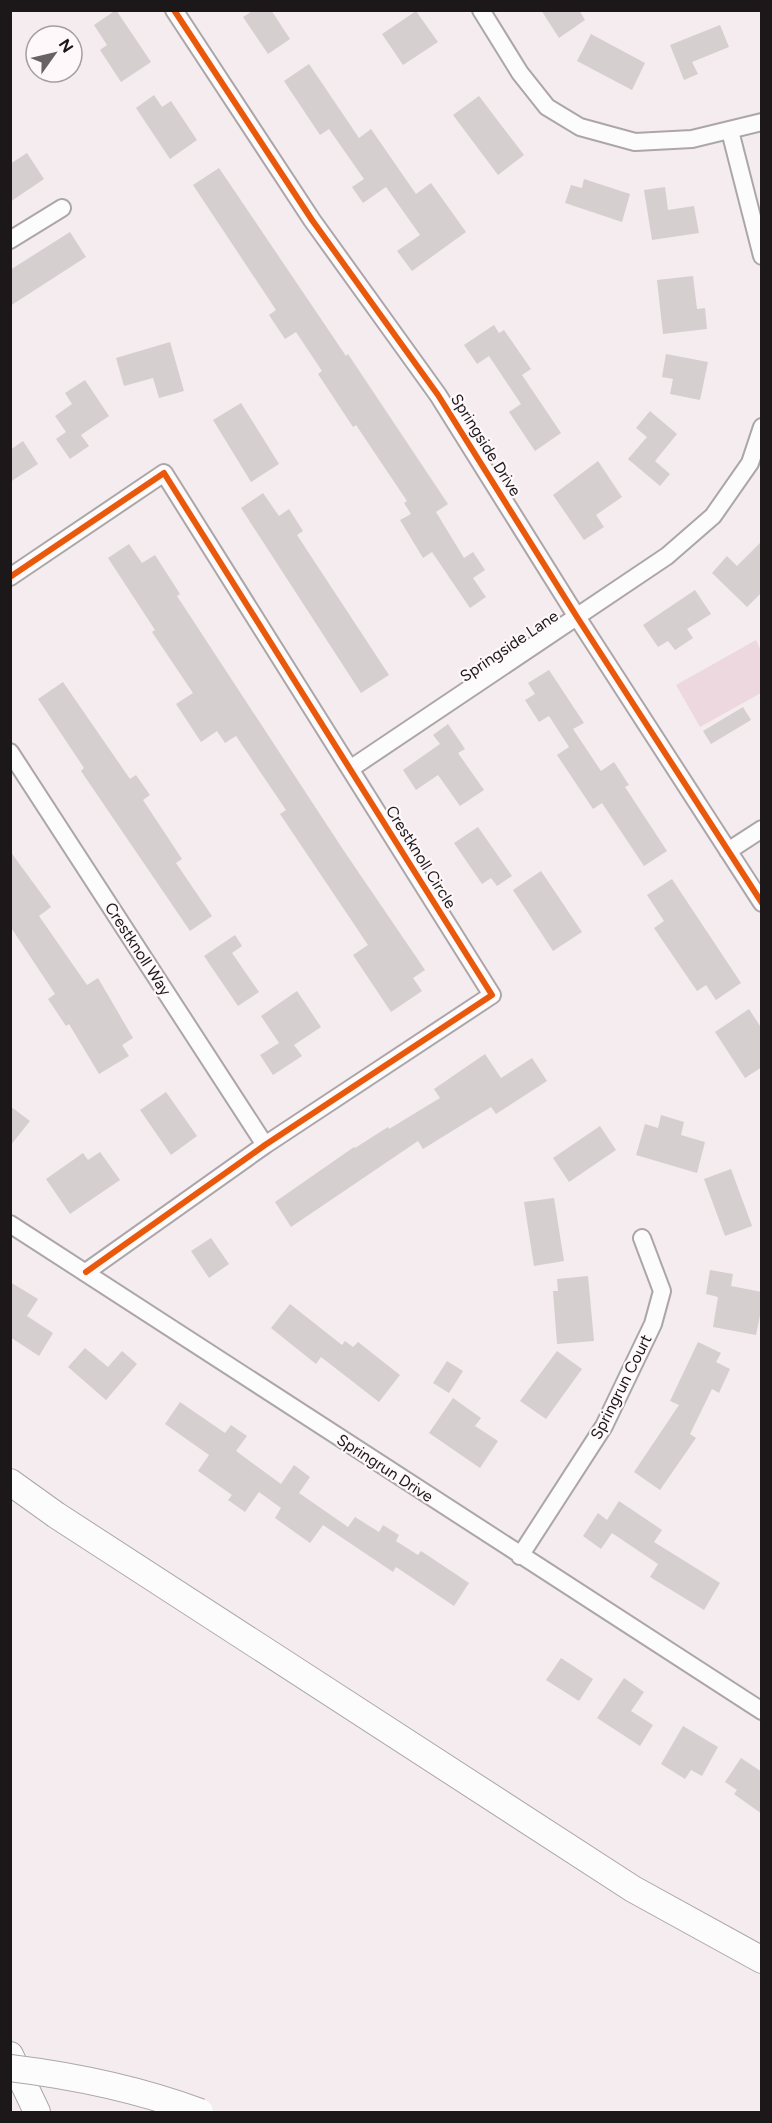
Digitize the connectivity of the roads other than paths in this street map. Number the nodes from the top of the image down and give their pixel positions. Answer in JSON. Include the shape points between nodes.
{"nodes":[{"id":1,"x":174,"y":10,"type":"edge"},
{"id":2,"x":481,"y":10,"type":"edge"},
{"id":3,"x":762,"y":122,"type":"edge"},
{"id":4,"x":730,"y":131,"type":"junction"},
{"id":5,"x":62,"y":208,"type":"dead end"},
{"id":6,"x":10,"y":240,"type":"edge"},
{"id":7,"x":762,"y":256,"type":"edge"},
{"id":8,"x":762,"y":427,"type":"edge"},
{"id":9,"x":10,"y":577,"type":"edge"},
{"id":10,"x":577,"y":616,"type":"junction"},
{"id":11,"x":10,"y":752,"type":"edge"},
{"id":12,"x":350,"y":769,"type":"junction"},
{"id":13,"x":762,"y":829,"type":"edge"},
{"id":14,"x":728,"y":851,"type":"junction"},
{"id":15,"x":762,"y":903,"type":"edge"},
{"id":16,"x":265,"y":1146,"type":"junction"},
{"id":17,"x":10,"y":1224,"type":"edge"},
{"id":18,"x":642,"y":1238,"type":"dead end"},
{"id":19,"x":86,"y":1272,"type":"junction"},
{"id":20,"x":10,"y":1482,"type":"edge"},
{"id":21,"x":520,"y":1556,"type":"junction"},
{"id":22,"x":762,"y":1711,"type":"edge"},
{"id":23,"x":762,"y":1960,"type":"edge"},
{"id":24,"x":10,"y":2055,"type":"edge"},
{"id":25,"x":10,"y":2068,"type":"edge"},
{"id":26,"x":37,"y":2112,"type":"edge"},
{"id":27,"x":200,"y":2112,"type":"edge"}],
"edges":[{"from":1,"to":10,"type":"street","name":"Springside Drive","via":[[312,220],[438,396]]},
{"from":2,"to":4,"type":"street","via":[[520,73],[547,107],[580,127],[635,142],[692,139]]},
{"from":3,"to":4,"type":"street"},
{"from":4,"to":7,"type":"street"},
{"from":5,"to":6,"type":"street"},
{"from":8,"to":10,"type":"street","name":"Springside Lane","via":[[750,463],[713,516],[667,556]]},
{"from":9,"to":12,"type":"street","name":"Crestknoll Circle","via":[[164,473]]},
{"from":10,"to":12,"type":"street","name":"Springside Lane"},
{"from":10,"to":14,"type":"street","name":"Springside Drive"},
{"from":11,"to":16,"type":"street","name":"Crestknoll Way"},
{"from":12,"to":16,"type":"street","name":"Crestknoll Circle","via":[[492,995]]},
{"from":13,"to":14,"type":"street"},
{"from":14,"to":15,"type":"street","name":"Springside Drive"},
{"from":16,"to":19,"type":"street","name":"Crestknoll Circle"},
{"from":17,"to":19,"type":"street","name":"Springrun Drive"},
{"from":18,"to":21,"type":"street","name":"Springrun Court","via":[[662,1291],[653,1324],[604,1426]]},
{"from":19,"to":21,"type":"street","name":"Springrun Drive"},
{"from":20,"to":23,"type":"highway","via":[[623,1883]]},
{"from":21,"to":22,"type":"street","name":"Springrun Drive"},
{"from":24,"to":26,"type":"highway"},
{"from":25,"to":27,"type":"highway","bridge":true,"via":[[84,2079]]}]}
